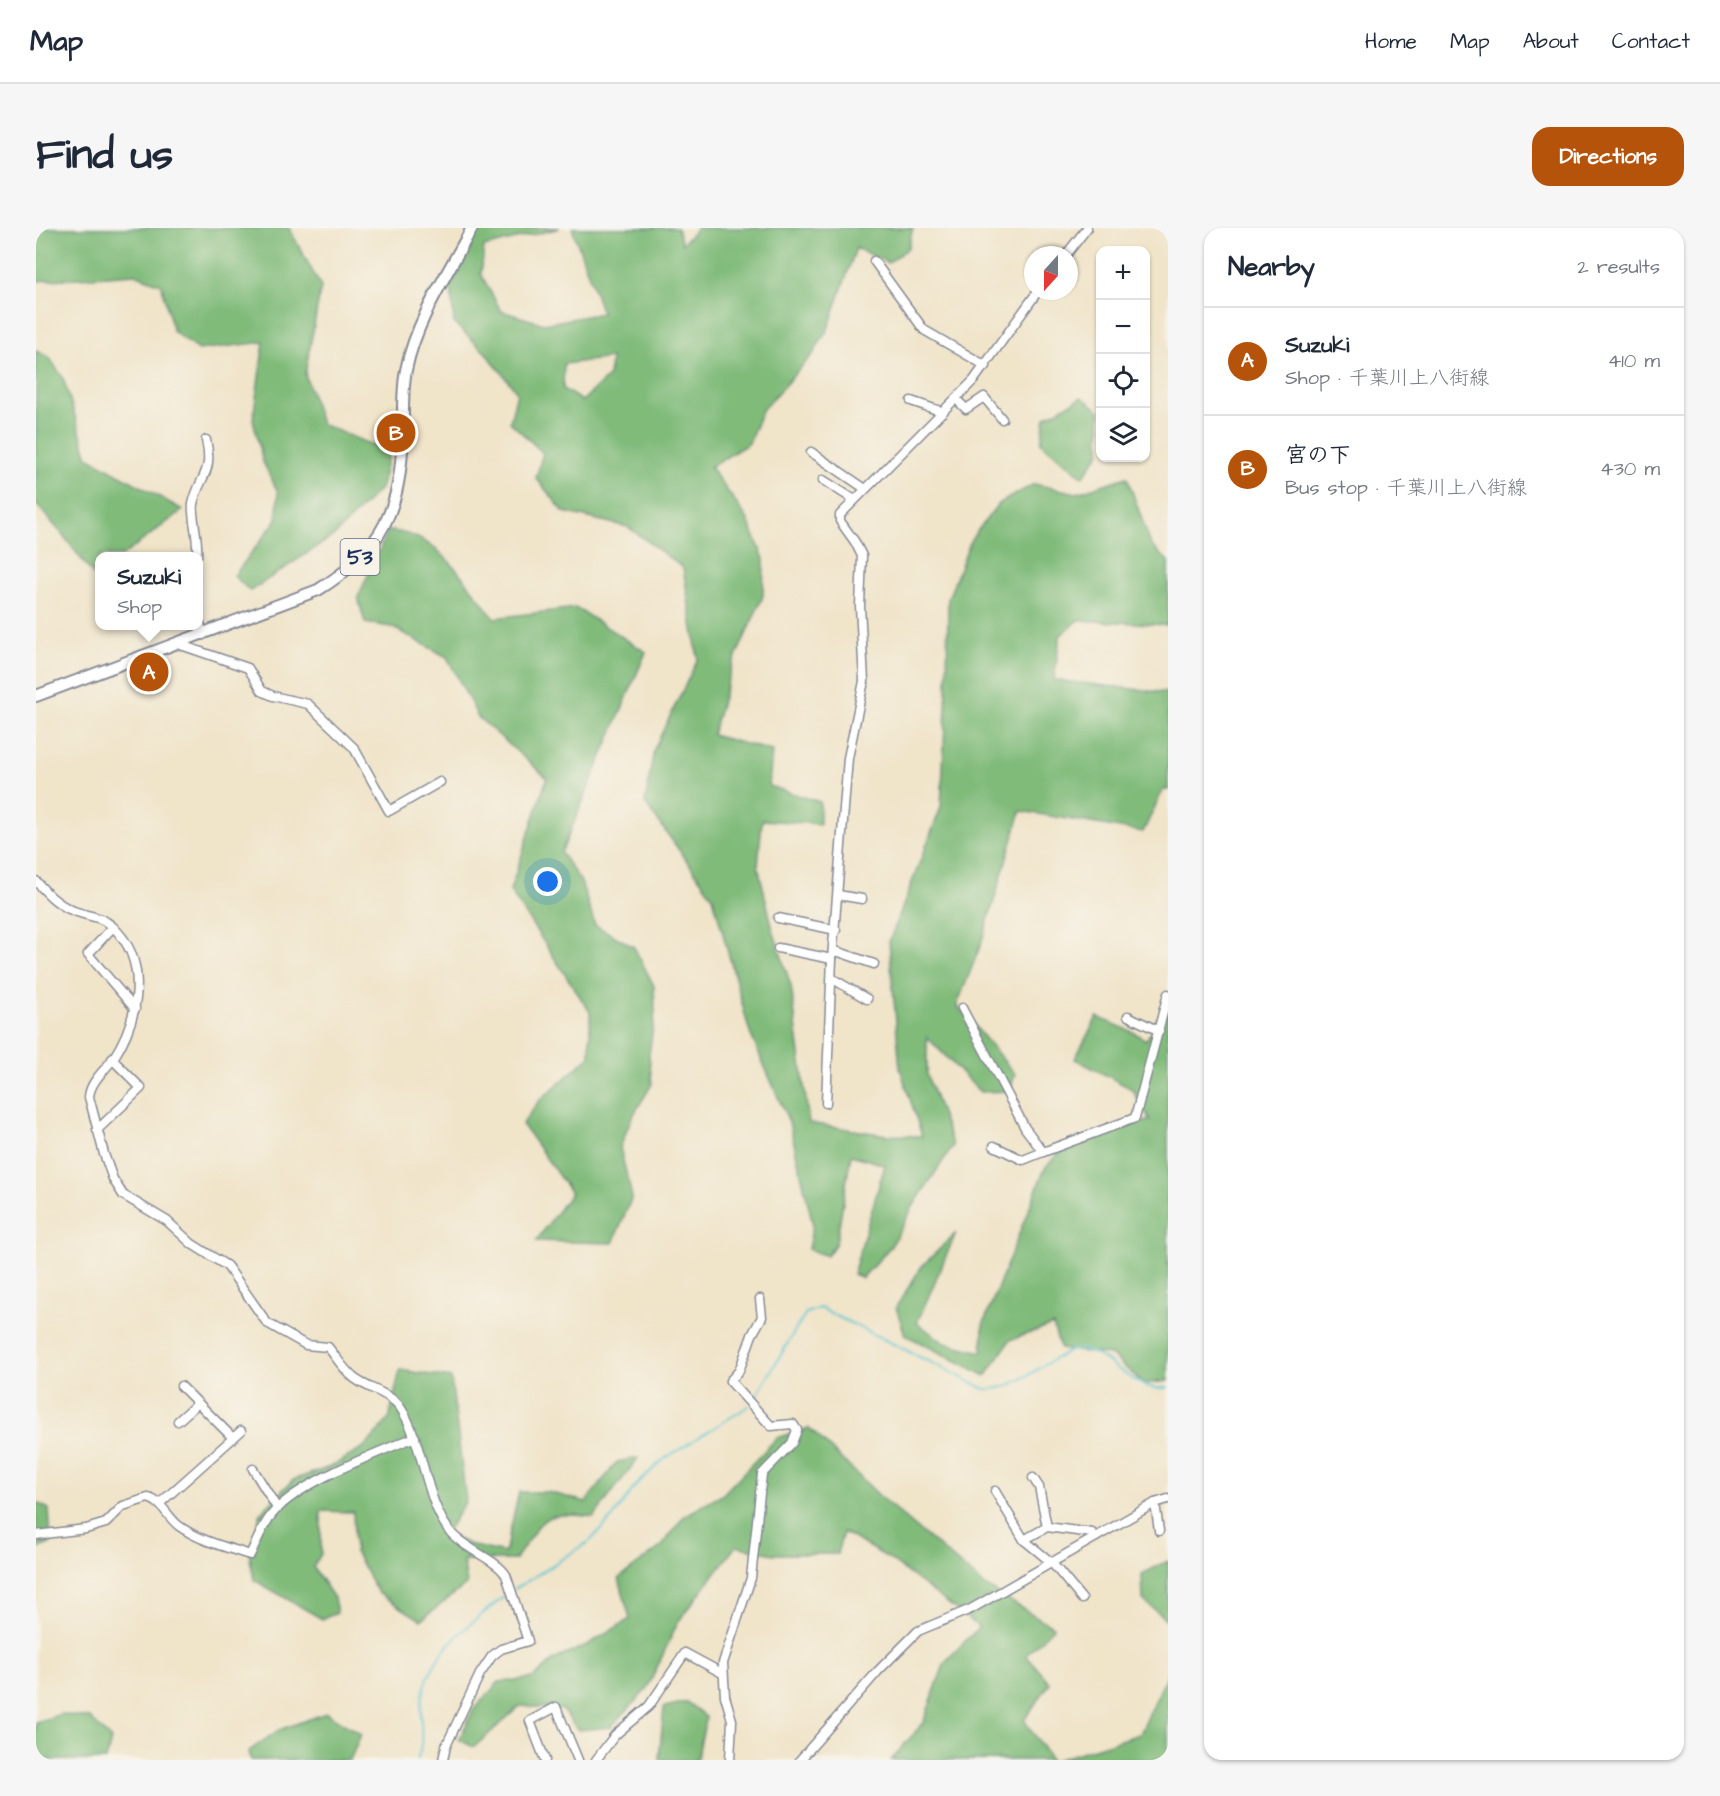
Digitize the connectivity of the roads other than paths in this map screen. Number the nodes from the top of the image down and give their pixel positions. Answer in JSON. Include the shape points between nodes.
{"nodes":[{"id":1,"x":472,"y":228,"type":"edge"},
{"id":2,"x":1087,"y":228,"type":"edge"},
{"id":3,"x":1073,"y":246,"type":"edge"},
{"id":4,"x":874,"y":261,"type":"dead end"},
{"id":5,"x":1032,"y":300,"type":"edge"},
{"id":6,"x":986,"y":366,"type":"junction"},
{"id":7,"x":956,"y":399,"type":"junction"},
{"id":8,"x":911,"y":401,"type":"dead end"},
{"id":9,"x":943,"y":412,"type":"junction"},
{"id":10,"x":1002,"y":419,"type":"dead end"},
{"id":11,"x":206,"y":440,"type":"dead end"},
{"id":12,"x":811,"y":452,"type":"dead end"},
{"id":13,"x":823,"y":480,"type":"dead end"},
{"id":14,"x":864,"y":488,"type":"junction"},
{"id":15,"x":853,"y":499,"type":"junction"},
{"id":16,"x":197,"y":552,"type":"edge"},
{"id":17,"x":202,"y":630,"type":"edge"},
{"id":18,"x":204,"y":635,"type":"junction"},
{"id":19,"x":178,"y":644,"type":"junction"},
{"id":20,"x":36,"y":696,"type":"edge"},
{"id":21,"x":440,"y":783,"type":"dead end"},
{"id":22,"x":36,"y":881,"type":"edge"},
{"id":23,"x":838,"y":895,"type":"junction"},
{"id":24,"x":862,"y":899,"type":"dead end"},
{"id":25,"x":778,"y":918,"type":"dead end"},
{"id":26,"x":113,"y":927,"type":"junction"},
{"id":27,"x":836,"y":930,"type":"junction"},
{"id":28,"x":778,"y":948,"type":"dead end"},
{"id":29,"x":833,"y":950,"type":"junction"},
{"id":30,"x":832,"y":959,"type":"junction"},
{"id":31,"x":874,"y":964,"type":"dead end"},
{"id":32,"x":832,"y":979,"type":"junction"},
{"id":33,"x":1168,"y":994,"type":"edge"},
{"id":34,"x":867,"y":999,"type":"dead end"},
{"id":35,"x":962,"y":1008,"type":"dead end"},
{"id":36,"x":135,"y":1009,"type":"junction"},
{"id":37,"x":1128,"y":1016,"type":"dead end"},
{"id":38,"x":1159,"y":1031,"type":"junction"},
{"id":39,"x":112,"y":1059,"type":"junction"},
{"id":40,"x":826,"y":1103,"type":"dead end"},
{"id":41,"x":97,"y":1130,"type":"junction"},
{"id":42,"x":994,"y":1146,"type":"dead end"},
{"id":43,"x":1042,"y":1152,"type":"junction"},
{"id":44,"x":760,"y":1299,"type":"dead end"},
{"id":45,"x":181,"y":1386,"type":"dead end"},
{"id":46,"x":198,"y":1402,"type":"junction"},
{"id":47,"x":178,"y":1421,"type":"dead end"},
{"id":48,"x":241,"y":1431,"type":"dead end"},
{"id":49,"x":415,"y":1437,"type":"junction"},
{"id":50,"x":233,"y":1438,"type":"junction"},
{"id":51,"x":253,"y":1469,"type":"dead end"},
{"id":52,"x":1033,"y":1478,"type":"dead end"},
{"id":53,"x":995,"y":1491,"type":"dead end"},
{"id":54,"x":1168,"y":1499,"type":"edge"},
{"id":55,"x":1155,"y":1503,"type":"junction"},
{"id":56,"x":159,"y":1504,"type":"junction"},
{"id":57,"x":277,"y":1508,"type":"junction"},
{"id":58,"x":1047,"y":1527,"type":"junction"},
{"id":59,"x":1159,"y":1531,"type":"dead end"},
{"id":60,"x":36,"y":1535,"type":"edge"},
{"id":61,"x":1096,"y":1537,"type":"junction"},
{"id":62,"x":1024,"y":1540,"type":"junction"},
{"id":63,"x":1052,"y":1563,"type":"junction"},
{"id":64,"x":1082,"y":1599,"type":"dead end"},
{"id":65,"x":722,"y":1673,"type":"junction"},
{"id":66,"x":443,"y":1760,"type":"edge"},
{"id":67,"x":545,"y":1760,"type":"edge"},
{"id":68,"x":578,"y":1760,"type":"edge"},
{"id":69,"x":596,"y":1760,"type":"edge"},
{"id":70,"x":730,"y":1760,"type":"edge"},
{"id":71,"x":800,"y":1760,"type":"edge"}],
"edges":[{"from":1,"to":18,"type":"main road","number":"53","via":[[413,344],[406,371],[399,486],[389,518],[376,541],[318,590]]},
{"from":2,"to":3,"type":"street"},
{"from":4,"to":6,"type":"street","via":[[924,330]]},
{"from":5,"to":6,"type":"street"},
{"from":6,"to":7,"type":"street"},
{"from":7,"to":9,"type":"street"},
{"from":7,"to":10,"type":"street","via":[[966,409],[984,397]]},
{"from":8,"to":9,"type":"street"},
{"from":9,"to":14,"type":"street"},
{"from":11,"to":16,"type":"street","via":[[210,455],[207,473],[192,505]]},
{"from":12,"to":14,"type":"street"},
{"from":13,"to":15,"type":"street"},
{"from":14,"to":15,"type":"street"},
{"from":15,"to":23,"type":"street","via":[[839,518],[862,556],[864,681],[848,758]]},
{"from":17,"to":18,"type":"street"},
{"from":18,"to":19,"type":"main road","number":"53"},
{"from":19,"to":20,"type":"main road","number":"53"},
{"from":19,"to":21,"type":"street","via":[[248,668],[262,691],[308,704],[354,748],[389,811]]},
{"from":22,"to":26,"type":"street","via":[[66,908],[99,917]]},
{"from":23,"to":24,"type":"street"},
{"from":23,"to":27,"type":"street"},
{"from":25,"to":27,"type":"street"},
{"from":26,"to":36,"type":"street","via":[[128,948],[136,971]]},
{"from":26,"to":36,"type":"street","via":[[88,954]]},
{"from":27,"to":29,"type":"street"},
{"from":28,"to":30,"type":"street"},
{"from":29,"to":30,"type":"street"},
{"from":29,"to":31,"type":"street"},
{"from":30,"to":32,"type":"street"},
{"from":32,"to":34,"type":"street"},
{"from":32,"to":40,"type":"street"},
{"from":33,"to":38,"type":"street"},
{"from":35,"to":43,"type":"street"},
{"from":36,"to":39,"type":"street"},
{"from":37,"to":38,"type":"street"},
{"from":38,"to":43,"type":"street","via":[[1135,1118]]},
{"from":39,"to":41,"type":"street","via":[[89,1089]]},
{"from":39,"to":41,"type":"street","via":[[141,1088]]},
{"from":41,"to":49,"type":"street","via":[[113,1179],[123,1195],[167,1221],[192,1245],[227,1266],[267,1323],[306,1344],[328,1347],[355,1378],[392,1399],[401,1408]]},
{"from":42,"to":43,"type":"street","via":[[1023,1161]]},
{"from":44,"to":65,"type":"street","via":[[762,1317],[739,1371],[730,1381],[771,1426],[793,1424],[797,1430],[792,1443],[762,1474],[751,1578]]},
{"from":45,"to":46,"type":"street"},
{"from":46,"to":47,"type":"street"},
{"from":46,"to":50,"type":"street"},
{"from":48,"to":50,"type":"street"},
{"from":49,"to":57,"type":"street","via":[[350,1465]]},
{"from":49,"to":66,"type":"street","via":[[451,1533],[503,1570],[528,1641],[501,1649],[488,1662],[446,1746]]},
{"from":50,"to":56,"type":"street"},
{"from":51,"to":57,"type":"street"},
{"from":52,"to":58,"type":"street","via":[[1039,1488]]},
{"from":53,"to":62,"type":"street"},
{"from":54,"to":55,"type":"street"},
{"from":55,"to":59,"type":"street"},
{"from":55,"to":61,"type":"street"},
{"from":56,"to":57,"type":"street","via":[[192,1534],[250,1555]]},
{"from":56,"to":60,"type":"street","via":[[148,1498],[123,1506],[106,1523]]},
{"from":58,"to":61,"type":"street","via":[[1092,1533]]},
{"from":58,"to":62,"type":"street"},
{"from":61,"to":63,"type":"street"},
{"from":62,"to":63,"type":"street"},
{"from":63,"to":64,"type":"street"},
{"from":63,"to":71,"type":"street","via":[[971,1609],[918,1631]]},
{"from":65,"to":69,"type":"street","via":[[685,1653],[649,1706],[615,1735]]},
{"from":65,"to":70,"type":"street","via":[[732,1720]]},
{"from":67,"to":68,"type":"street","via":[[530,1721],[556,1707]]}]}
